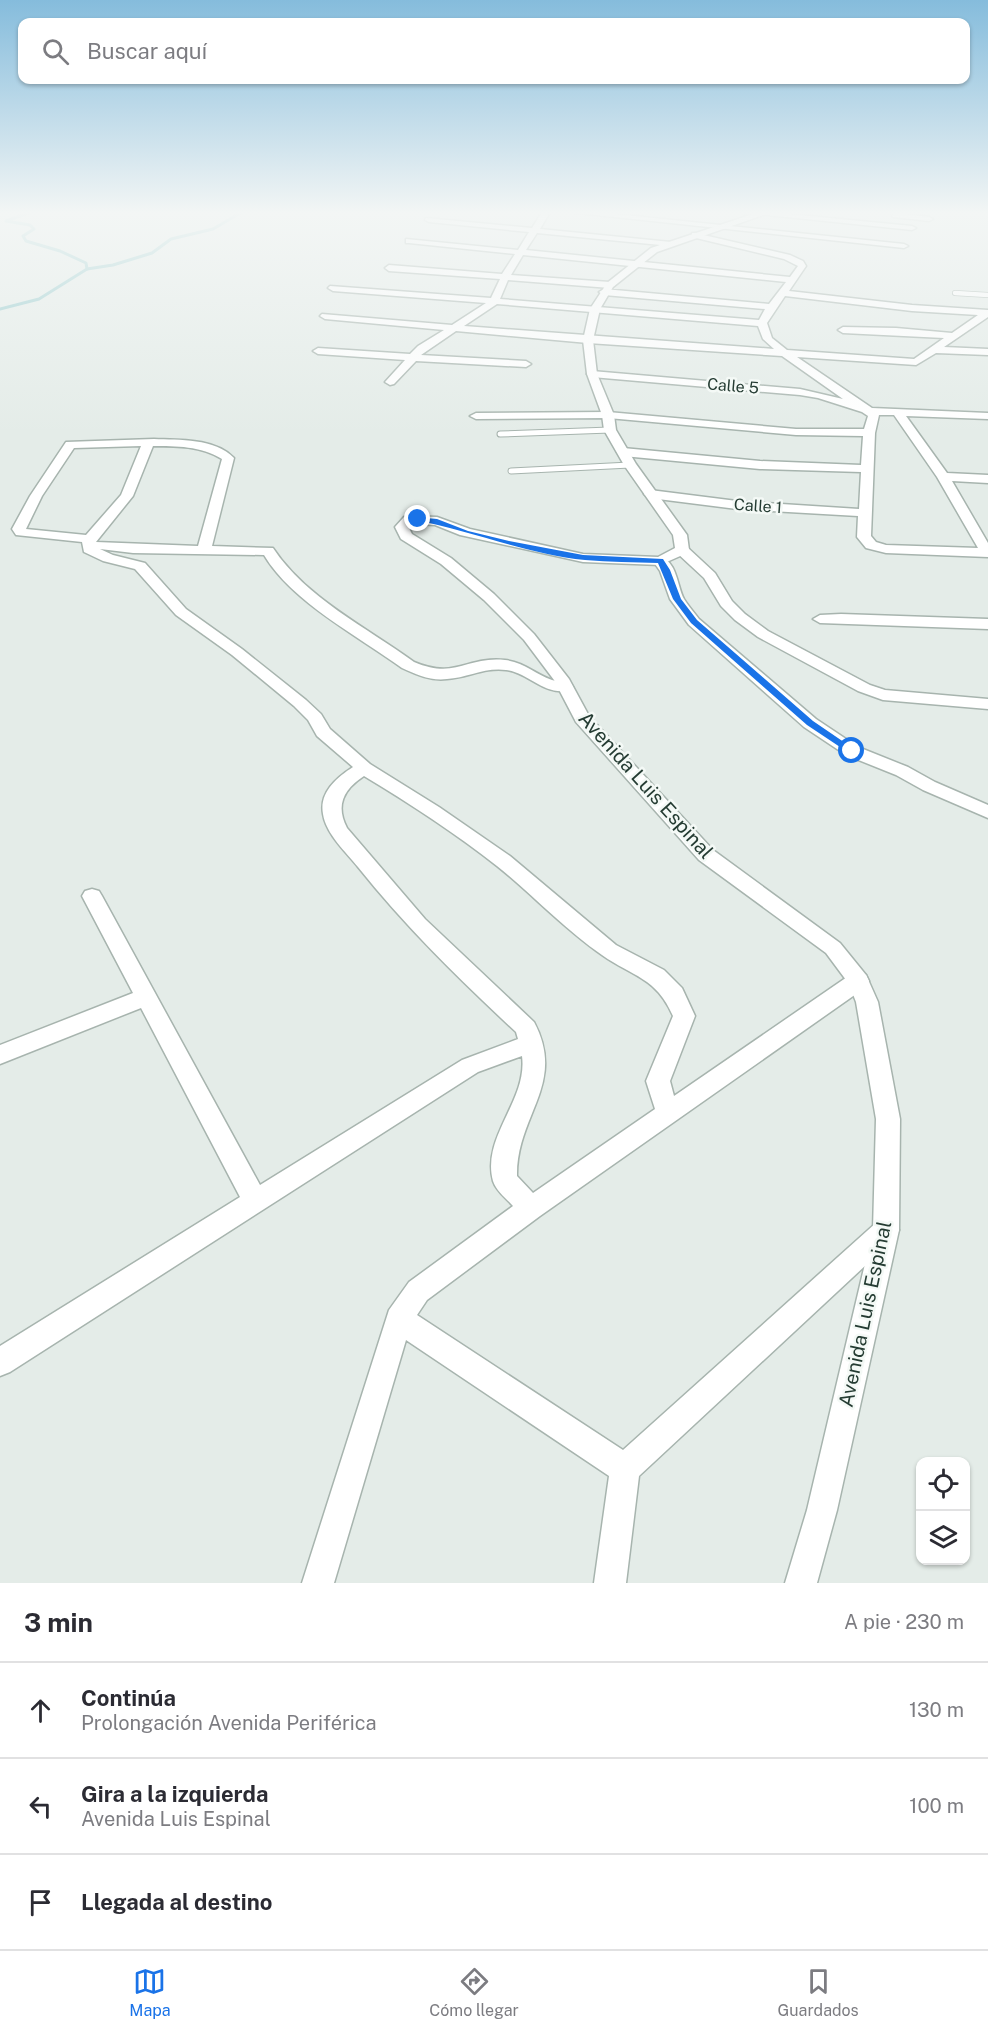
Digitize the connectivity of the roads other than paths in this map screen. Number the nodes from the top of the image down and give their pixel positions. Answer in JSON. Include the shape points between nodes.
{"nodes":[{"id":1,"x":501,"y":286,"type":"edge"},
{"id":2,"x":580,"y":286,"type":"edge"},
{"id":3,"x":610,"y":286,"type":"edge"},
{"id":4,"x":788,"y":286,"type":"edge"},
{"id":5,"x":333,"y":288,"type":"dead end"},
{"id":6,"x":607,"y":289,"type":"junction"},
{"id":7,"x":782,"y":292,"type":"junction"},
{"id":8,"x":955,"y":293,"type":"dead end"},
{"id":9,"x":988,"y":295,"type":"edge"},
{"id":10,"x":494,"y":302,"type":"junction"},
{"id":11,"x":769,"y":307,"type":"junction"},
{"id":12,"x":595,"y":309,"type":"junction"},
{"id":13,"x":988,"y":313,"type":"edge"},
{"id":14,"x":325,"y":316,"type":"dead end"},
{"id":15,"x":973,"y":322,"type":"junction"},
{"id":16,"x":762,"y":323,"type":"junction"},
{"id":17,"x":988,"y":323,"type":"edge"},
{"id":18,"x":454,"y":327,"type":"junction"},
{"id":19,"x":843,"y":330,"type":"dead end"},
{"id":20,"x":952,"y":336,"type":"junction"},
{"id":21,"x":588,"y":340,"type":"junction"},
{"id":22,"x":936,"y":350,"type":"junction"},
{"id":23,"x":318,"y":351,"type":"dead end"},
{"id":24,"x":783,"y":352,"type":"junction"},
{"id":25,"x":988,"y":352,"type":"edge"},
{"id":26,"x":414,"y":357,"type":"junction"},
{"id":27,"x":526,"y":364,"type":"dead end"},
{"id":28,"x":592,"y":374,"type":"junction"},
{"id":29,"x":390,"y":382,"type":"dead end"},
{"id":30,"x":872,"y":411,"type":"junction"},
{"id":31,"x":898,"y":413,"type":"junction"},
{"id":32,"x":476,"y":416,"type":"dead end"},
{"id":33,"x":988,"y":417,"type":"edge"},
{"id":34,"x":609,"y":422,"type":"junction"},
{"id":35,"x":500,"y":434,"type":"dead end"},
{"id":36,"x":869,"y":434,"type":"junction"},
{"id":37,"x":148,"y":443,"type":"junction"},
{"id":38,"x":627,"y":459,"type":"junction"},
{"id":39,"x":868,"y":469,"type":"junction"},
{"id":40,"x":511,"y":471,"type":"dead end"},
{"id":41,"x":943,"y":477,"type":"junction"},
{"id":42,"x":988,"y":479,"type":"edge"},
{"id":43,"x":650,"y":494,"type":"junction"},
{"id":44,"x":866,"y":513,"type":"junction"},
{"id":45,"x":89,"y":542,"type":"junction"},
{"id":46,"x":204,"y":550,"type":"junction"},
{"id":47,"x":682,"y":550,"type":"junction"},
{"id":48,"x":988,"y":553,"type":"edge"},
{"id":49,"x":660,"y":561,"type":"junction"},
{"id":50,"x":820,"y":619,"type":"dead end"},
{"id":51,"x":988,"y":624,"type":"edge"},
{"id":52,"x":565,"y":687,"type":"junction"},
{"id":53,"x":988,"y":704,"type":"edge"},
{"id":54,"x":364,"y":768,"type":"junction"},
{"id":55,"x":988,"y":812,"type":"edge"},
{"id":56,"x":92,"y":896,"type":"dead end"},
{"id":57,"x":858,"y":981,"type":"junction"},
{"id":58,"x":146,"y":998,"type":"junction"},
{"id":59,"x":531,"y":1043,"type":"junction"},
{"id":60,"x":0,"y":1055,"type":"edge"},
{"id":61,"x":668,"y":1113,"type":"junction"},
{"id":62,"x":256,"y":1202,"type":"junction"},
{"id":63,"x":531,"y":1208,"type":"junction"},
{"id":64,"x":886,"y":1230,"type":"junction"},
{"id":65,"x":399,"y":1319,"type":"junction"},
{"id":66,"x":0,"y":1362,"type":"edge"},
{"id":67,"x":625,"y":1469,"type":"junction"},
{"id":68,"x":318,"y":1583,"type":"edge"},
{"id":69,"x":610,"y":1583,"type":"edge"},
{"id":70,"x":801,"y":1583,"type":"edge"}],
"edges":[{"from":1,"to":10,"type":"street"},
{"from":2,"to":6,"type":"street"},
{"from":3,"to":6,"type":"street"},
{"from":4,"to":7,"type":"street"},
{"from":5,"to":10,"type":"street"},
{"from":6,"to":11,"type":"street"},
{"from":6,"to":12,"type":"street"},
{"from":7,"to":11,"type":"street"},
{"from":7,"to":13,"type":"street"},
{"from":8,"to":9,"type":"lane"},
{"from":10,"to":12,"type":"street"},
{"from":10,"to":18,"type":"street"},
{"from":11,"to":16,"type":"street"},
{"from":12,"to":16,"type":"street"},
{"from":12,"to":21,"type":"street"},
{"from":13,"to":15,"type":"street"},
{"from":14,"to":18,"type":"street"},
{"from":15,"to":17,"type":"street"},
{"from":15,"to":20,"type":"street"},
{"from":16,"to":24,"type":"street","via":[[768,339]]},
{"from":18,"to":21,"type":"street"},
{"from":18,"to":26,"type":"street"},
{"from":19,"to":20,"type":"street"},
{"from":20,"to":22,"type":"street"},
{"from":21,"to":24,"type":"street"},
{"from":21,"to":28,"type":"street"},
{"from":22,"to":24,"type":"street","via":[[916,362]]},
{"from":22,"to":25,"type":"street"},
{"from":23,"to":26,"type":"street"},
{"from":24,"to":30,"type":"street"},
{"from":26,"to":27,"type":"street"},
{"from":26,"to":29,"type":"street"},
{"from":28,"to":30,"type":"street","name":"Calle 5","via":[[800,392]]},
{"from":28,"to":34,"type":"street"},
{"from":30,"to":31,"type":"street","name":"Calle 5"},
{"from":30,"to":36,"type":"street","via":[[875,418]]},
{"from":31,"to":33,"type":"street","name":"Calle 5"},
{"from":31,"to":41,"type":"street"},
{"from":32,"to":34,"type":"street"},
{"from":34,"to":35,"type":"lane"},
{"from":34,"to":36,"type":"street"},
{"from":34,"to":38,"type":"street"},
{"from":36,"to":39,"type":"street"},
{"from":37,"to":45,"type":"street","via":[[127,496]]},
{"from":37,"to":45,"type":"street","via":[[70,445],[19,528],[29,534]]},
{"from":37,"to":46,"type":"street","via":[[211,446],[228,458]]},
{"from":38,"to":39,"type":"street"},
{"from":38,"to":40,"type":"lane"},
{"from":38,"to":43,"type":"street"},
{"from":39,"to":44,"type":"street"},
{"from":41,"to":42,"type":"street"},
{"from":41,"to":48,"type":"street"},
{"from":43,"to":44,"type":"street","name":"Calle 1","via":[[736,505]]},
{"from":43,"to":47,"type":"street","via":[[680,535]]},
{"from":44,"to":48,"type":"street","via":[[864,537],[871,545]]},
{"from":45,"to":46,"type":"street","via":[[133,549]]},
{"from":45,"to":54,"type":"street","via":[[89,549],[99,555],[140,566],[181,612],[284,690]]},
{"from":46,"to":52,"type":"street","via":[[268,551],[287,578],[425,675],[449,676],[504,665],[525,670],[542,684]]},
{"from":47,"to":49,"type":"street","name":"Avenida Luis Espinal"},
{"from":47,"to":53,"type":"street","via":[[710,576],[726,603],[740,617],[763,634],[864,688],[883,695]]},
{"from":49,"to":52,"type":"street","name":"Avenida Luis Espinal","via":[[583,558],[498,540],[426,519],[404,522],[406,536],[446,561],[529,637]]},
{"from":49,"to":55,"type":"street","via":[[677,599],[694,622],[810,723],[852,751]]},
{"from":50,"to":51,"type":"street"},
{"from":52,"to":57,"type":"street","name":"Avenida Luis Espinal","via":[[582,718],[706,855],[833,948]]},
{"from":54,"to":59,"type":"street","via":[[339,786],[333,799],[337,828],[388,892],[526,1028]]},
{"from":54,"to":61,"type":"street","via":[[503,861],[609,950],[656,976],[674,994],[684,1016],[658,1081]]},
{"from":56,"to":58,"type":"street"},
{"from":57,"to":61,"type":"street"},
{"from":57,"to":64,"type":"street","name":"Avenida Luis Espinal","via":[[867,1002],[888,1119]]},
{"from":58,"to":60,"type":"street"},
{"from":58,"to":62,"type":"street"},
{"from":59,"to":62,"type":"street","via":[[470,1066]]},
{"from":59,"to":63,"type":"street","via":[[534,1085],[507,1143],[505,1180]]},
{"from":61,"to":63,"type":"street"},
{"from":62,"to":66,"type":"street"},
{"from":63,"to":65,"type":"street","via":[[418,1291]]},
{"from":64,"to":67,"type":"street"},
{"from":64,"to":70,"type":"street","name":"Avenida Luis Espinal","via":[[822,1510]]},
{"from":65,"to":67,"type":"street"},
{"from":65,"to":68,"type":"street"},
{"from":67,"to":69,"type":"street"}]}
